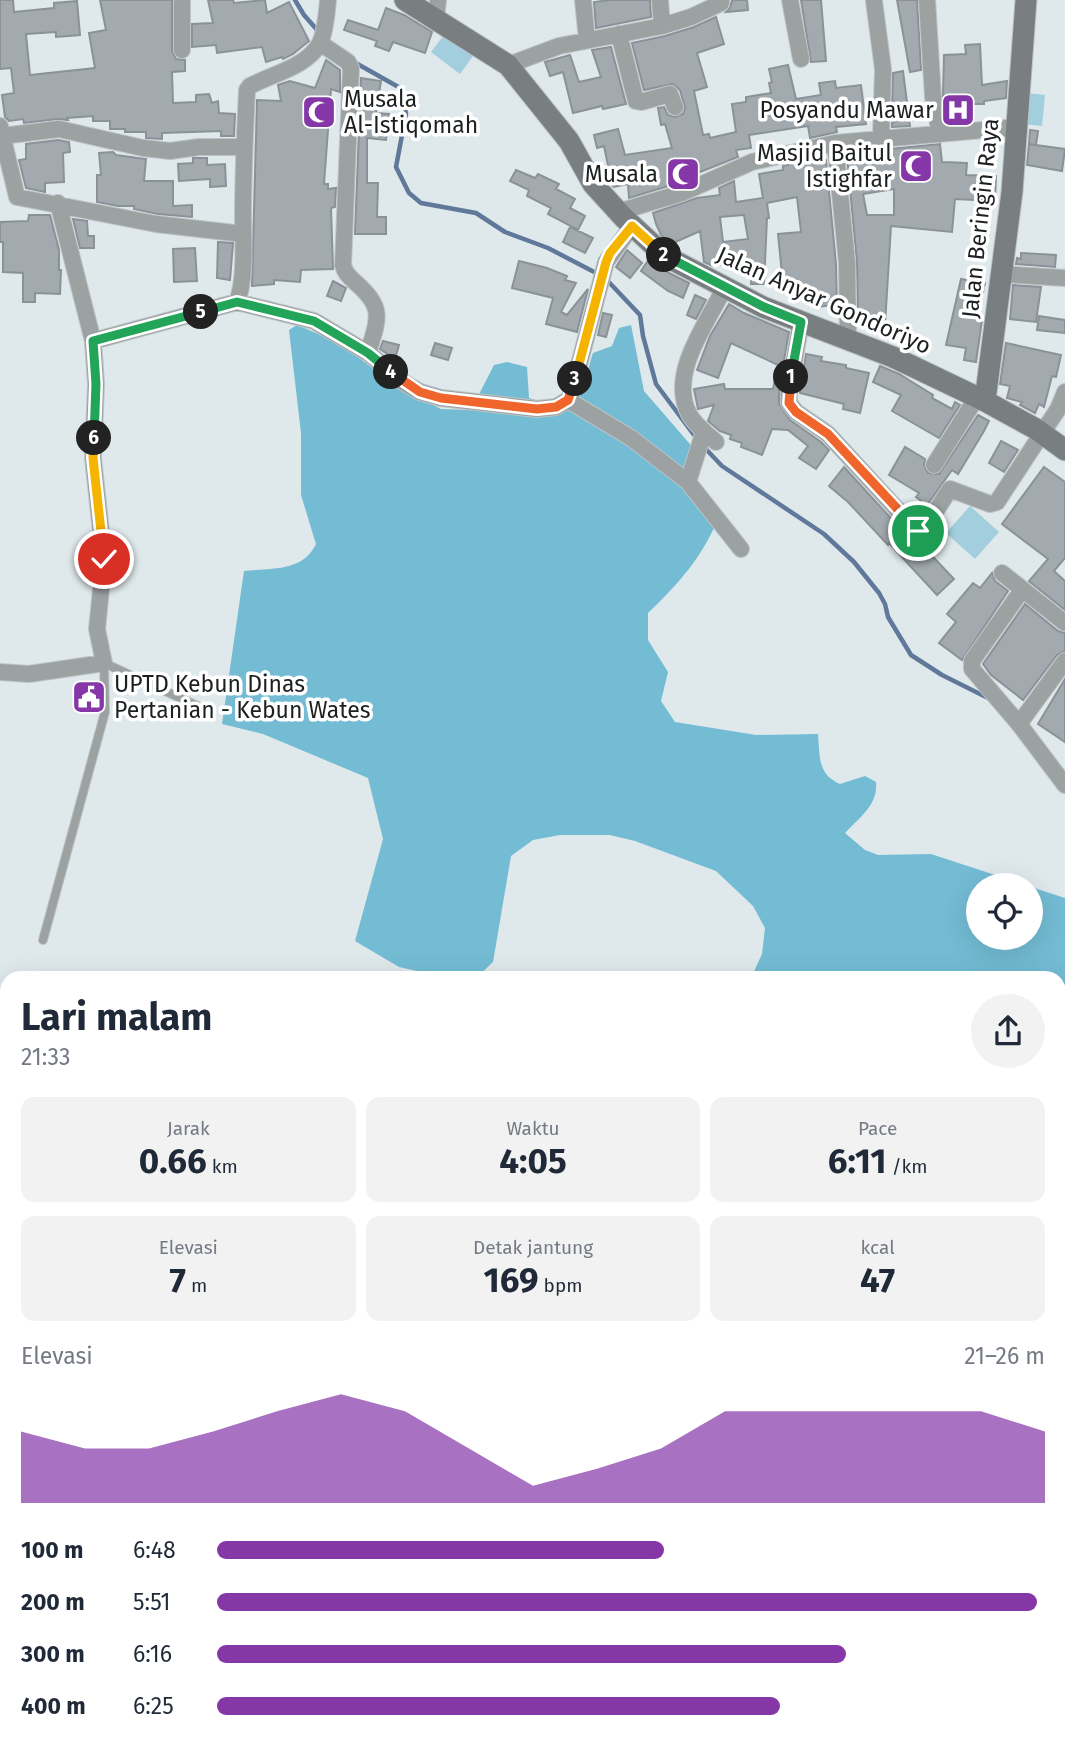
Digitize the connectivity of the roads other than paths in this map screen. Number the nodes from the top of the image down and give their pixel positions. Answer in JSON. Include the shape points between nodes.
{"nodes":[{"id":1,"x":182,"y":0,"type":"edge"},
{"id":2,"x":328,"y":0,"type":"edge"},
{"id":3,"x":405,"y":0,"type":"edge"},
{"id":4,"x":583,"y":0,"type":"edge"},
{"id":5,"x":660,"y":0,"type":"edge"},
{"id":6,"x":790,"y":0,"type":"edge"},
{"id":7,"x":927,"y":0,"type":"edge"},
{"id":8,"x":1026,"y":0,"type":"edge"},
{"id":9,"x":721,"y":1,"type":"edge"},
{"id":10,"x":874,"y":1,"type":"edge"},
{"id":11,"x":437,"y":10,"type":"edge"},
{"id":12,"x":662,"y":26,"type":"junction"},
{"id":13,"x":619,"y":34,"type":"junction"},
{"id":14,"x":587,"y":40,"type":"junction"},
{"id":15,"x":320,"y":43,"type":"junction"},
{"id":16,"x":182,"y":50,"type":"dead end"},
{"id":17,"x":801,"y":58,"type":"dead end"},
{"id":18,"x":509,"y":65,"type":"junction"},
{"id":19,"x":676,"y":107,"type":"dead end"},
{"id":20,"x":1017,"y":127,"type":"junction"},
{"id":21,"x":1,"y":131,"type":"edge"},
{"id":22,"x":940,"y":134,"type":"junction"},
{"id":23,"x":881,"y":138,"type":"junction"},
{"id":24,"x":835,"y":143,"type":"junction"},
{"id":25,"x":244,"y":147,"type":"junction"},
{"id":26,"x":17,"y":197,"type":"junction"},
{"id":27,"x":0,"y":201,"type":"edge"},
{"id":28,"x":58,"y":203,"type":"junction"},
{"id":29,"x":625,"y":219,"type":"junction"},
{"id":30,"x":243,"y":234,"type":"junction"},
{"id":31,"x":1001,"y":274,"type":"junction"},
{"id":32,"x":1065,"y":278,"type":"edge"},
{"id":33,"x":725,"y":287,"type":"junction"},
{"id":34,"x":237,"y":302,"type":"junction"},
{"id":35,"x":801,"y":322,"type":"junction"},
{"id":36,"x":848,"y":339,"type":"junction"},
{"id":37,"x":93,"y":341,"type":"junction"},
{"id":38,"x":368,"y":353,"type":"junction"},
{"id":39,"x":1065,"y":392,"type":"edge"},
{"id":40,"x":981,"y":399,"type":"junction"},
{"id":41,"x":568,"y":400,"type":"junction"},
{"id":42,"x":1042,"y":434,"type":"junction"},
{"id":43,"x":1065,"y":450,"type":"edge"},
{"id":44,"x":934,"y":465,"type":"dead end"},
{"id":45,"x":688,"y":482,"type":"junction"},
{"id":46,"x":741,"y":549,"type":"dead end"},
{"id":47,"x":1002,"y":573,"type":"dead end"},
{"id":48,"x":1022,"y":590,"type":"junction"},
{"id":49,"x":1065,"y":624,"type":"edge"},
{"id":50,"x":1065,"y":661,"type":"edge"},
{"id":51,"x":104,"y":663,"type":"junction"},
{"id":52,"x":0,"y":672,"type":"edge"},
{"id":53,"x":202,"y":708,"type":"dead end"},
{"id":54,"x":1019,"y":724,"type":"junction"},
{"id":55,"x":1065,"y":785,"type":"edge"},
{"id":56,"x":43,"y":940,"type":"dead end"}],
"edges":[{"from":1,"to":16,"type":"street"},
{"from":2,"to":15,"type":"street"},
{"from":3,"to":11,"type":"street","name":"Jalan Anyar Gondoriyo"},
{"from":4,"to":14,"type":"street"},
{"from":5,"to":12,"type":"street"},
{"from":6,"to":17,"type":"street"},
{"from":7,"to":22,"type":"street"},
{"from":8,"to":20,"type":"street","name":"Jalan Beringin Raya"},
{"from":9,"to":12,"type":"street"},
{"from":10,"to":23,"type":"street","via":[[883,69]]},
{"from":11,"to":18,"type":"street","name":"Jalan Anyar Gondoriyo"},
{"from":12,"to":13,"type":"street"},
{"from":13,"to":14,"type":"street"},
{"from":13,"to":19,"type":"street","via":[[636,101],[670,94]]},
{"from":14,"to":18,"type":"street"},
{"from":15,"to":25,"type":"street","via":[[307,56],[247,90]]},
{"from":15,"to":38,"type":"street","via":[[351,68],[343,265],[345,273],[377,306],[378,321]]},
{"from":18,"to":29,"type":"street","name":"Jalan Anyar Gondoriyo","via":[[569,141],[593,184]]},
{"from":20,"to":22,"type":"street"},
{"from":20,"to":31,"type":"street","name":"Jalan Beringin Raya"},
{"from":21,"to":25,"type":"street","via":[[59,129],[170,151]]},
{"from":21,"to":26,"type":"street"},
{"from":22,"to":23,"type":"street"},
{"from":23,"to":24,"type":"street"},
{"from":24,"to":29,"type":"street","via":[[752,162]]},
{"from":24,"to":36,"type":"street","via":[[847,263]]},
{"from":25,"to":30,"type":"street"},
{"from":26,"to":27,"type":"street"},
{"from":26,"to":28,"type":"street"},
{"from":28,"to":30,"type":"street","via":[[156,224]]},
{"from":28,"to":37,"type":"street"},
{"from":29,"to":33,"type":"street","name":"Jalan Anyar Gondoriyo","via":[[665,256]]},
{"from":29,"to":41,"type":"street","via":[[606,262]]},
{"from":30,"to":34,"type":"street"},
{"from":31,"to":32,"type":"street"},
{"from":31,"to":40,"type":"street","name":"Jalan Beringin Raya"},
{"from":33,"to":35,"type":"street","name":"Jalan Anyar Gondoriyo"},
{"from":33,"to":45,"type":"street","via":[[683,373],[684,403],[705,440]]},
{"from":34,"to":37,"type":"street"},
{"from":34,"to":38,"type":"street","via":[[314,321]]},
{"from":35,"to":36,"type":"street","name":"Jalan Anyar Gondoriyo"},
{"from":35,"to":42,"type":"street","via":[[789,403],[828,434],[918,531],[923,531],[950,489],[986,503],[998,502]]},
{"from":36,"to":40,"type":"street","name":"Jalan Anyar Gondoriyo"},
{"from":37,"to":51,"type":"street","via":[[93,458],[104,559],[97,629]]},
{"from":38,"to":41,"type":"street","via":[[403,382],[441,398],[537,409]]},
{"from":39,"to":42,"type":"street"},
{"from":40,"to":42,"type":"street","name":"Jalan Anyar Gondoriyo"},
{"from":40,"to":44,"type":"street"},
{"from":41,"to":45,"type":"street","via":[[631,438]]},
{"from":42,"to":43,"type":"street","name":"Jalan Anyar Gondoriyo"},
{"from":45,"to":46,"type":"street"},
{"from":47,"to":48,"type":"street"},
{"from":48,"to":49,"type":"street"},
{"from":48,"to":54,"type":"street","via":[[971,665]]},
{"from":50,"to":54,"type":"street"},
{"from":51,"to":52,"type":"street","via":[[29,674]]},
{"from":51,"to":53,"type":"lane"},
{"from":51,"to":56,"type":"lane","via":[[105,712]]},
{"from":54,"to":55,"type":"street"}]}
